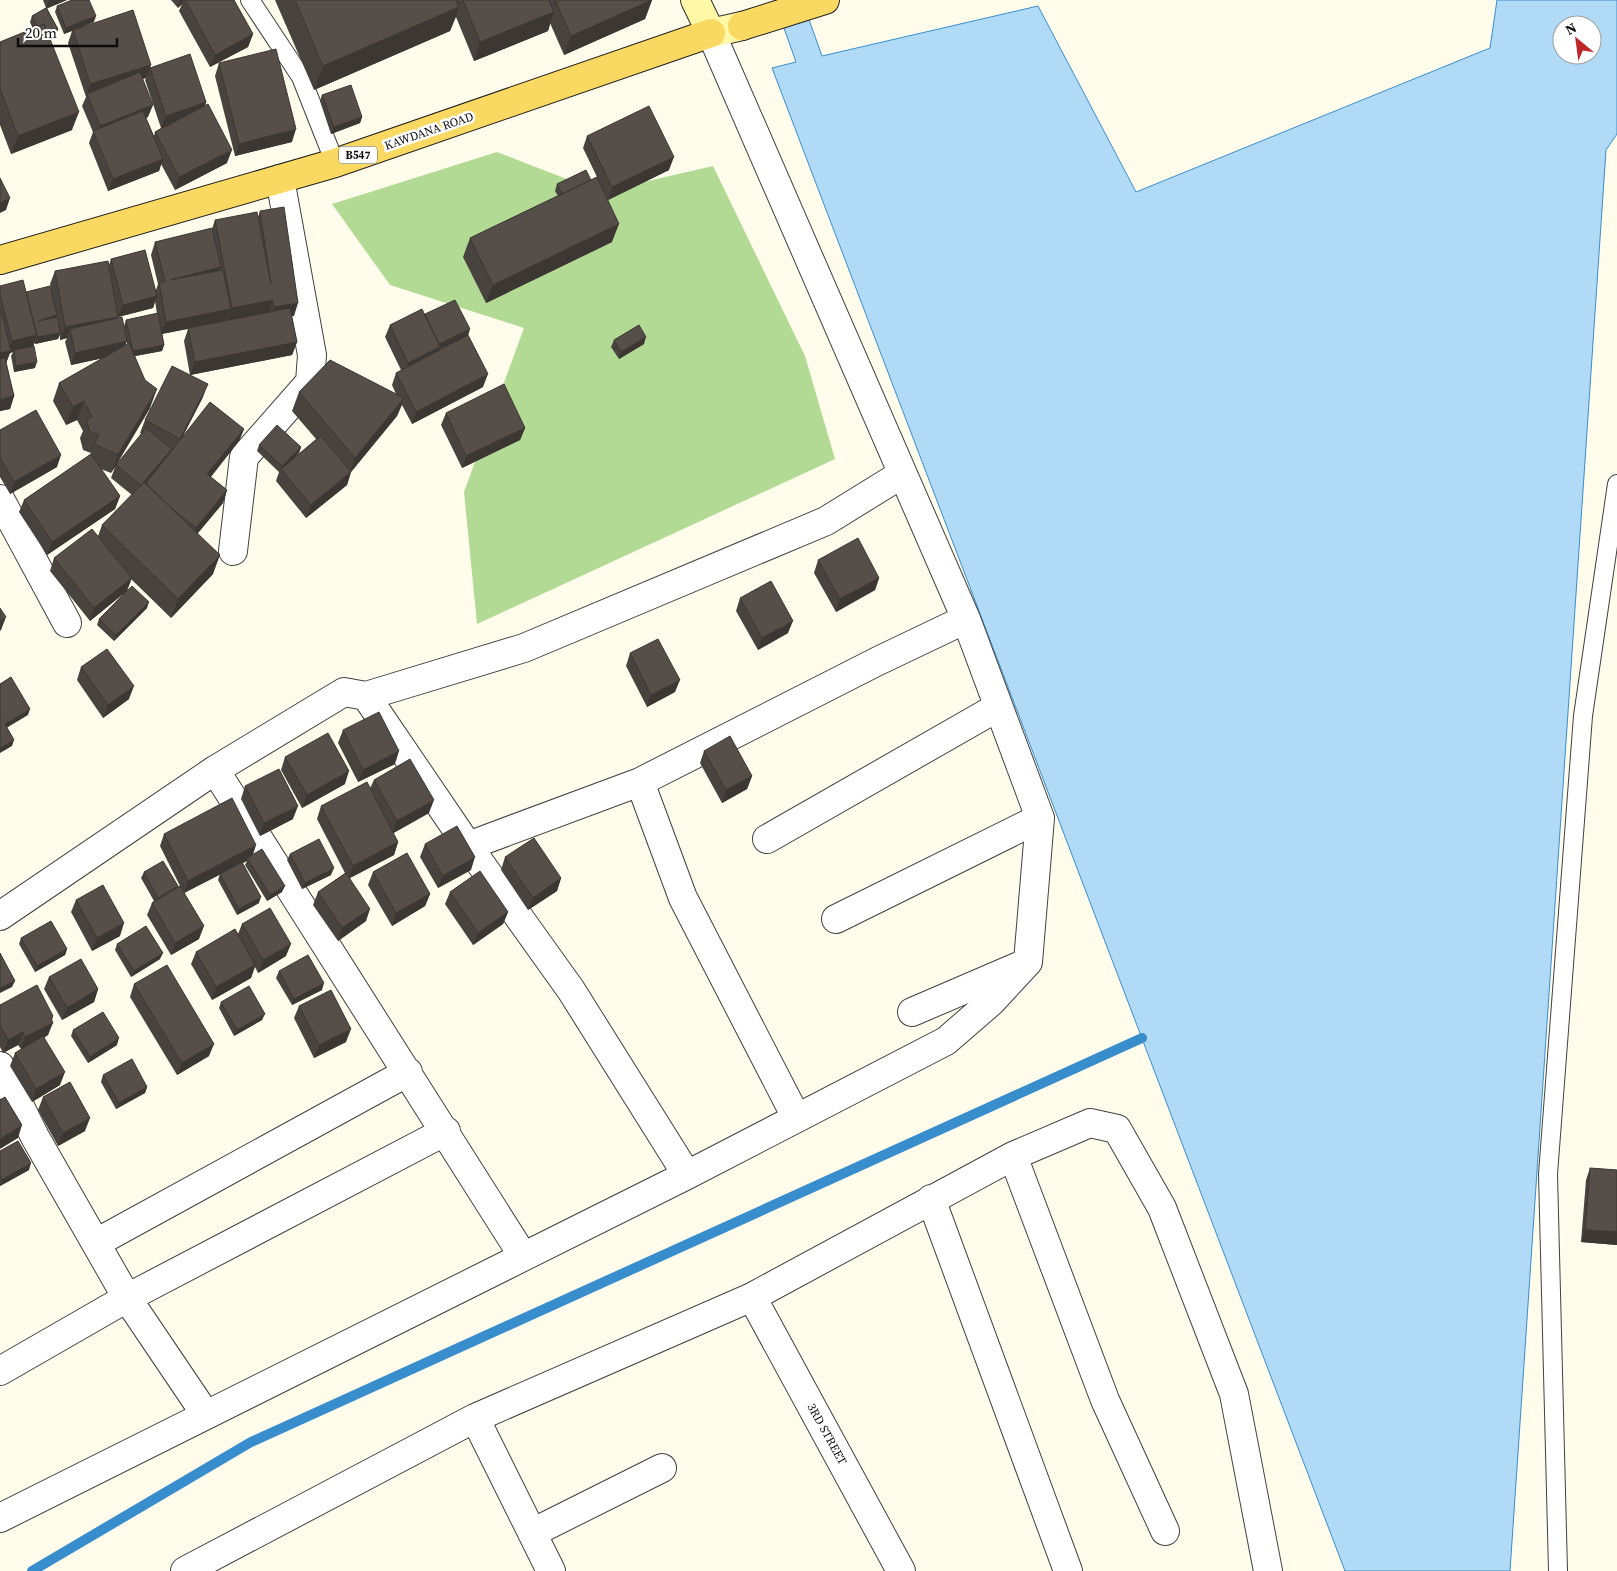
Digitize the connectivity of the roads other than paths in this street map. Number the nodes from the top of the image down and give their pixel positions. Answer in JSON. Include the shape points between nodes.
{"nodes":[{"id":1,"x":250,"y":0,"type":"edge"},
{"id":2,"x":695,"y":0,"type":"edge"},
{"id":3,"x":826,"y":0,"type":"edge"},
{"id":4,"x":711,"y":34,"type":"junction"},
{"id":5,"x":335,"y":163,"type":"junction"},
{"id":6,"x":280,"y":179,"type":"junction"},
{"id":7,"x":0,"y":260,"type":"edge"},
{"id":8,"x":902,"y":474,"type":"junction"},
{"id":9,"x":1617,"y":484,"type":"edge"},
{"id":10,"x":0,"y":499,"type":"edge"},
{"id":11,"x":233,"y":552,"type":"dead end"},
{"id":12,"x":966,"y":619,"type":"junction"},
{"id":13,"x":67,"y":624,"type":"dead end"},
{"id":14,"x":366,"y":696,"type":"junction"},
{"id":15,"x":998,"y":707,"type":"junction"},
{"id":16,"x":214,"y":770,"type":"junction"},
{"id":17,"x":640,"y":782,"type":"junction"},
{"id":18,"x":1040,"y":818,"type":"junction"},
{"id":19,"x":767,"y":838,"type":"dead end"},
{"id":20,"x":468,"y":846,"type":"junction"},
{"id":21,"x":0,"y":916,"type":"edge"},
{"id":22,"x":836,"y":919,"type":"dead end"},
{"id":23,"x":1028,"y":962,"type":"junction"},
{"id":24,"x":912,"y":1012,"type":"dead end"},
{"id":25,"x":0,"y":1066,"type":"edge"},
{"id":26,"x":408,"y":1072,"type":"junction"},
{"id":27,"x":796,"y":1117,"type":"junction"},
{"id":28,"x":446,"y":1131,"type":"junction"},
{"id":29,"x":1013,"y":1156,"type":"junction"},
{"id":30,"x":687,"y":1175,"type":"junction"},
{"id":31,"x":931,"y":1199,"type":"junction"},
{"id":32,"x":96,"y":1244,"type":"junction"},
{"id":33,"x":523,"y":1256,"type":"junction"},
{"id":34,"x":752,"y":1297,"type":"junction"},
{"id":35,"x":127,"y":1298,"type":"junction"},
{"id":36,"x":0,"y":1371,"type":"edge"},
{"id":37,"x":206,"y":1415,"type":"junction"},
{"id":38,"x":475,"y":1418,"type":"junction"},
{"id":39,"x":662,"y":1468,"type":"dead end"},
{"id":40,"x":0,"y":1518,"type":"edge"},
{"id":41,"x":1165,"y":1531,"type":"dead end"},
{"id":42,"x":532,"y":1533,"type":"junction"},
{"id":43,"x":218,"y":1564,"type":"edge"},
{"id":44,"x":894,"y":1569,"type":"edge"},
{"id":45,"x":185,"y":1571,"type":"edge"},
{"id":46,"x":551,"y":1571,"type":"edge"},
{"id":47,"x":1068,"y":1571,"type":"edge"},
{"id":48,"x":1268,"y":1571,"type":"edge"},
{"id":49,"x":1558,"y":1571,"type":"edge"}],
"edges":[{"from":1,"to":5,"type":"lane","via":[[301,77]]},
{"from":2,"to":4,"type":"main road"},
{"from":3,"to":4,"type":"main road","name":"KAWDANA ROAD"},
{"from":4,"to":5,"type":"main road","name":"KAWDANA ROAD","number":"B547"},
{"from":4,"to":8,"type":"street"},
{"from":5,"to":6,"type":"main road","name":"KAWDANA ROAD","number":"B547"},
{"from":6,"to":7,"type":"main road","name":"KAWDANA ROAD","number":"B547"},
{"from":6,"to":11,"type":"street","via":[[312,355],[310,382],[244,457]]},
{"from":8,"to":12,"type":"street"},
{"from":8,"to":14,"type":"street","via":[[826,521],[524,648]]},
{"from":9,"to":49,"type":"lane","via":[[1583,716],[1548,1174]]},
{"from":10,"to":13,"type":"street"},
{"from":12,"to":15,"type":"street"},
{"from":12,"to":17,"type":"street"},
{"from":14,"to":16,"type":"street","via":[[344,692]]},
{"from":14,"to":20,"type":"street"},
{"from":15,"to":18,"type":"street"},
{"from":15,"to":19,"type":"street"},
{"from":16,"to":21,"type":"street"},
{"from":16,"to":26,"type":"street"},
{"from":17,"to":20,"type":"street"},
{"from":17,"to":27,"type":"street","via":[[682,898]]},
{"from":18,"to":22,"type":"street"},
{"from":18,"to":23,"type":"street"},
{"from":20,"to":30,"type":"street","via":[[570,990]]},
{"from":23,"to":24,"type":"street"},
{"from":23,"to":27,"type":"street","via":[[991,1002],[946,1041]]},
{"from":25,"to":32,"type":"street","via":[[35,1137]]},
{"from":26,"to":28,"type":"street"},
{"from":26,"to":32,"type":"street"},
{"from":27,"to":30,"type":"street"},
{"from":28,"to":33,"type":"street"},
{"from":28,"to":35,"type":"street"},
{"from":29,"to":31,"type":"street"},
{"from":29,"to":41,"type":"street","via":[[1105,1400]]},
{"from":29,"to":48,"type":"street","via":[[1090,1124],[1117,1130],[1162,1208],[1234,1394]]},
{"from":30,"to":33,"type":"street"},
{"from":31,"to":34,"type":"street"},
{"from":31,"to":47,"type":"street"},
{"from":32,"to":35,"type":"street"},
{"from":33,"to":37,"type":"street"},
{"from":34,"to":38,"type":"street"},
{"from":34,"to":44,"type":"street","name":"3RD STREET"},
{"from":35,"to":36,"type":"street"},
{"from":35,"to":37,"type":"street"},
{"from":37,"to":40,"type":"street"},
{"from":38,"to":42,"type":"street"},
{"from":38,"to":43,"type":"street"},
{"from":39,"to":42,"type":"street"},
{"from":42,"to":46,"type":"street"},
{"from":43,"to":45,"type":"street"}]}
